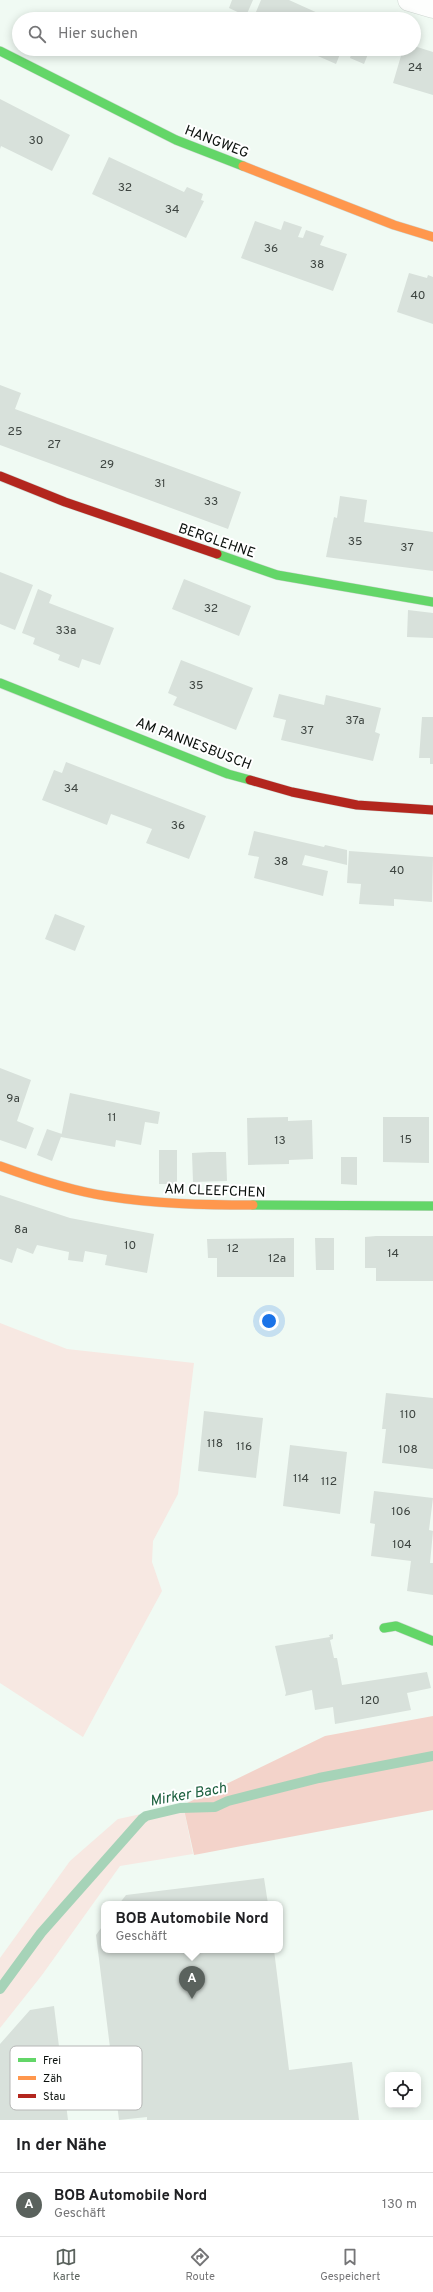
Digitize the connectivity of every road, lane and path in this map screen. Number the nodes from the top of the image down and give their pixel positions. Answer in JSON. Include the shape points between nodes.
{"nodes":[{"id":1,"x":409,"y":0,"type":"edge"},
{"id":2,"x":433,"y":7,"type":"edge"},
{"id":3,"x":0,"y":51,"type":"edge"},
{"id":4,"x":433,"y":237,"type":"edge"},
{"id":5,"x":0,"y":476,"type":"edge"},
{"id":6,"x":433,"y":602,"type":"edge"},
{"id":7,"x":0,"y":683,"type":"edge"},
{"id":8,"x":433,"y":810,"type":"edge"},
{"id":9,"x":0,"y":1166,"type":"edge"},
{"id":10,"x":433,"y":1206,"type":"edge"},
{"id":11,"x":384,"y":1628,"type":"dead end"},
{"id":12,"x":433,"y":1640,"type":"edge"}],
"edges":[{"from":1,"to":2,"type":"street"},
{"from":3,"to":4,"type":"street","name":"HANGWEG","via":[[176,140],[394,225]]},
{"from":5,"to":6,"type":"street","name":"BERGLEHNE","via":[[65,502],[277,575]]},
{"from":7,"to":8,"type":"street","name":"AM PANNESBUSCH","via":[[228,774],[292,792],[357,805]]},
{"from":9,"to":10,"type":"street","name":"AM CLEEFCHEN","via":[[105,1196],[188,1205]]},
{"from":11,"to":12,"type":"street","via":[[396,1626]]}]}
